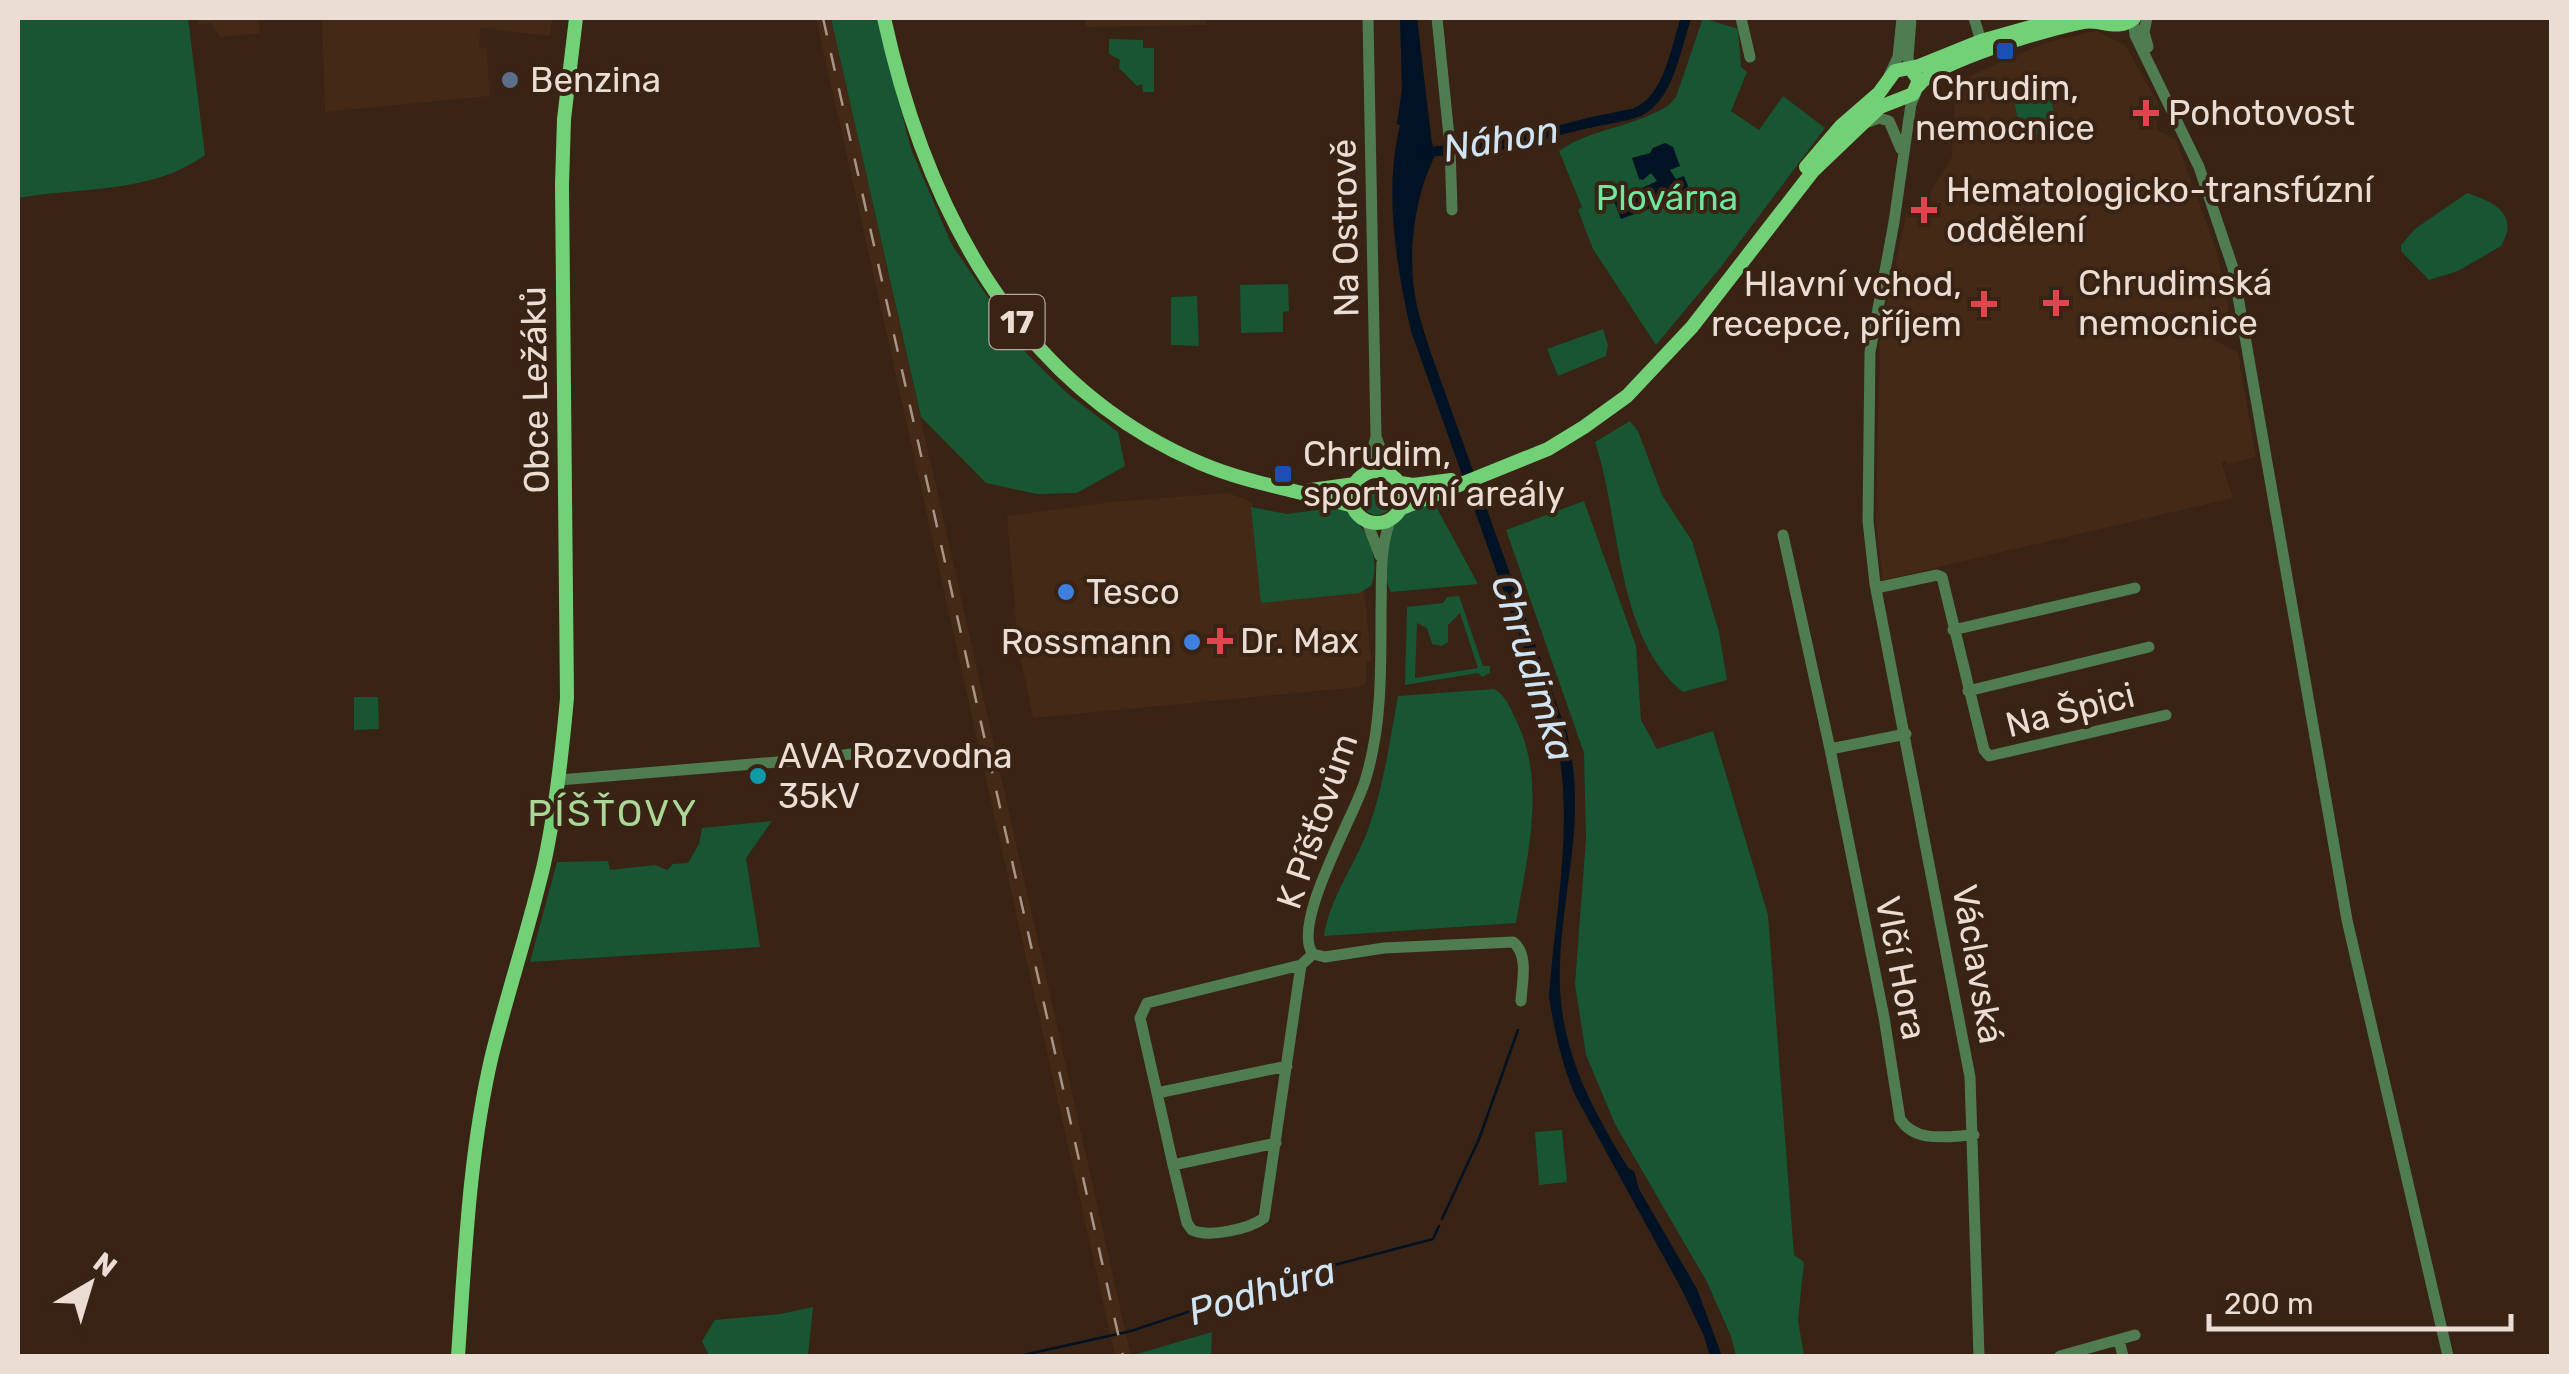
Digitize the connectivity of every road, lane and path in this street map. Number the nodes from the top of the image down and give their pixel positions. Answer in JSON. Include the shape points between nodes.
{"nodes":[{"id":1,"x":576,"y":18,"type":"edge"},
{"id":2,"x":884,"y":18,"type":"edge"},
{"id":3,"x":1368,"y":18,"type":"edge"},
{"id":4,"x":1437,"y":18,"type":"edge"},
{"id":5,"x":1740,"y":18,"type":"edge"},
{"id":6,"x":1902,"y":18,"type":"edge"},
{"id":7,"x":1912,"y":18,"type":"edge"},
{"id":8,"x":1974,"y":18,"type":"edge"},
{"id":9,"x":2064,"y":18,"type":"edge"},
{"id":10,"x":2134,"y":18,"type":"edge"},
{"id":11,"x":2147,"y":18,"type":"edge"},
{"id":12,"x":2103,"y":21,"type":"edge"},
{"id":13,"x":1981,"y":41,"type":"junction"},
{"id":14,"x":1750,"y":58,"type":"dead end"},
{"id":15,"x":1910,"y":68,"type":"junction"},
{"id":16,"x":1888,"y":78,"type":"junction"},
{"id":17,"x":2158,"y":80,"type":"junction"},
{"id":18,"x":1917,"y":88,"type":"junction"},
{"id":19,"x":1893,"y":100,"type":"junction"},
{"id":20,"x":2171,"y":106,"type":"junction"},
{"id":21,"x":1859,"y":126,"type":"junction"},
{"id":22,"x":1902,"y":153,"type":"junction"},
{"id":23,"x":1452,"y":210,"type":"dead end"},
{"id":24,"x":1605,"y":412,"type":"junction"},
{"id":25,"x":1376,"y":436,"type":"junction"},
{"id":26,"x":1394,"y":478,"type":"junction"},
{"id":27,"x":1360,"y":479,"type":"junction"},
{"id":28,"x":1443,"y":486,"type":"junction"},
{"id":29,"x":1298,"y":490,"type":"junction"},
{"id":30,"x":1352,"y":506,"type":"junction"},
{"id":31,"x":1402,"y":508,"type":"junction"},
{"id":32,"x":1390,"y":521,"type":"junction"},
{"id":33,"x":1367,"y":522,"type":"junction"},
{"id":34,"x":1783,"y":535,"type":"dead end"},
{"id":35,"x":1380,"y":556,"type":"junction"},
{"id":36,"x":1876,"y":588,"type":"junction"},
{"id":37,"x":2135,"y":588,"type":"dead end"},
{"id":38,"x":1953,"y":630,"type":"junction"},
{"id":39,"x":2149,"y":646,"type":"dead end"},
{"id":40,"x":1968,"y":691,"type":"junction"},
{"id":41,"x":2166,"y":715,"type":"dead end"},
{"id":42,"x":1906,"y":734,"type":"junction"},
{"id":43,"x":1830,"y":749,"type":"junction"},
{"id":44,"x":866,"y":752,"type":"dead end"},
{"id":45,"x":559,"y":780,"type":"junction"},
{"id":46,"x":1313,"y":954,"type":"junction"},
{"id":47,"x":1301,"y":966,"type":"junction"},
{"id":48,"x":1521,"y":1002,"type":"dead end"},
{"id":49,"x":1288,"y":1066,"type":"junction"},
{"id":50,"x":1157,"y":1092,"type":"junction"},
{"id":51,"x":1974,"y":1135,"type":"junction"},
{"id":52,"x":1276,"y":1143,"type":"junction"},
{"id":53,"x":1174,"y":1165,"type":"junction"},
{"id":54,"x":2136,"y":1335,"type":"dead end"},
{"id":55,"x":2119,"y":1340,"type":"junction"},
{"id":56,"x":458,"y":1356,"type":"edge"},
{"id":57,"x":1979,"y":1356,"type":"edge"},
{"id":58,"x":2060,"y":1356,"type":"edge"},
{"id":59,"x":2123,"y":1356,"type":"edge"},
{"id":60,"x":2448,"y":1356,"type":"edge"}],
"edges":[{"from":1,"to":45,"type":"main road","name":"Obce Ležáků","via":[[562,156],[569,616]]},
{"from":2,"to":29,"type":"main road","number":"17","via":[[944,203],[989,284],[1041,351],[1097,404],[1150,438],[1214,469]]},
{"from":3,"to":25,"type":"street","name":"Na Ostrově"},
{"from":4,"to":23,"type":"street"},
{"from":5,"to":14,"type":"street"},
{"from":6,"to":16,"type":"street"},
{"from":7,"to":15,"type":"street"},
{"from":8,"to":13,"type":"street"},
{"from":9,"to":13,"type":"main road"},
{"from":10,"to":12,"type":"main road","via":[[2124,24]]},
{"from":10,"to":17,"type":"street","via":[[2135,35]]},
{"from":11,"to":17,"type":"street","via":[[2144,32]]},
{"from":12,"to":18,"type":"main road","via":[[2003,45],[1932,73]]},
{"from":12,"to":20,"type":"street","via":[[2128,33]]},
{"from":13,"to":15,"type":"main road"},
{"from":15,"to":16,"type":"main road"},
{"from":15,"to":18,"type":"main road"},
{"from":16,"to":19,"type":"main road","via":[[1885,91]]},
{"from":16,"to":24,"type":"main road","number":"17","via":[[1812,159],[1700,306]]},
{"from":17,"to":20,"type":"street"},
{"from":18,"to":19,"type":"main road"},
{"from":18,"to":22,"type":"street","name":"Václavská"},
{"from":19,"to":21,"type":"main road","number":"17"},
{"from":19,"to":22,"type":"street","name":"Václavská"},
{"from":20,"to":60,"type":"street","via":[[2233,268],[2347,920]]},
{"from":21,"to":22,"type":"street","via":[[1889,121]]},
{"from":21,"to":24,"type":"main road","number":"17","via":[[1804,182],[1674,348]]},
{"from":22,"to":36,"type":"street","name":"Václavská","via":[[1868,375],[1868,521]]},
{"from":24,"to":28,"type":"main road","number":"17","via":[[1548,449]]},
{"from":25,"to":26,"type":"street","name":"Na Ostrově"},
{"from":25,"to":27,"type":"street","name":"Na Ostrově"},
{"from":26,"to":27,"type":"main road","number":"17"},
{"from":26,"to":28,"type":"main road","number":"17"},
{"from":26,"to":31,"type":"main road"},
{"from":27,"to":29,"type":"main road","number":"17"},
{"from":27,"to":30,"type":"main road"},
{"from":28,"to":31,"type":"main road","number":"17"},
{"from":29,"to":30,"type":"main road","number":"17"},
{"from":30,"to":33,"type":"main road"},
{"from":31,"to":32,"type":"main road","number":"17"},
{"from":32,"to":33,"type":"main road"},
{"from":32,"to":35,"type":"street"},
{"from":33,"to":35,"type":"street"},
{"from":34,"to":43,"type":"street","name":"Vlčí Hora"},
{"from":35,"to":46,"type":"street","name":"K Píšťovům","via":[[1374,751],[1317,895],[1307,941]]},
{"from":36,"to":38,"type":"street","via":[[1941,576]]},
{"from":36,"to":42,"type":"street","name":"Václavská"},
{"from":37,"to":38,"type":"street"},
{"from":38,"to":40,"type":"street"},
{"from":39,"to":40,"type":"street"},
{"from":40,"to":41,"type":"street","name":"Na Špici","via":[[1987,755]]},
{"from":42,"to":43,"type":"street"},
{"from":42,"to":51,"type":"street","name":"Václavská","via":[[1964,1038]]},
{"from":43,"to":51,"type":"street","name":"Vlčí Hora","via":[[1900,1119],[1920,1136]]},
{"from":44,"to":45,"type":"street"},
{"from":45,"to":56,"type":"main road","name":"Obce Ležáků","via":[[479,1130]]},
{"from":46,"to":47,"type":"street"},
{"from":46,"to":48,"type":"street","name":"K Píšťovům","via":[[1512,942],[1523,957]]},
{"from":47,"to":49,"type":"street"},
{"from":47,"to":50,"type":"street","via":[[1147,1003],[1140,1018]]},
{"from":49,"to":50,"type":"street"},
{"from":49,"to":52,"type":"street"},
{"from":50,"to":53,"type":"street"},
{"from":51,"to":57,"type":"street","name":"Václavská"},
{"from":52,"to":53,"type":"street"},
{"from":52,"to":53,"type":"street","via":[[1266,1214],[1257,1223],[1206,1234],[1192,1230]]},
{"from":54,"to":55,"type":"street"},
{"from":55,"to":58,"type":"street"},
{"from":55,"to":59,"type":"street"}]}
